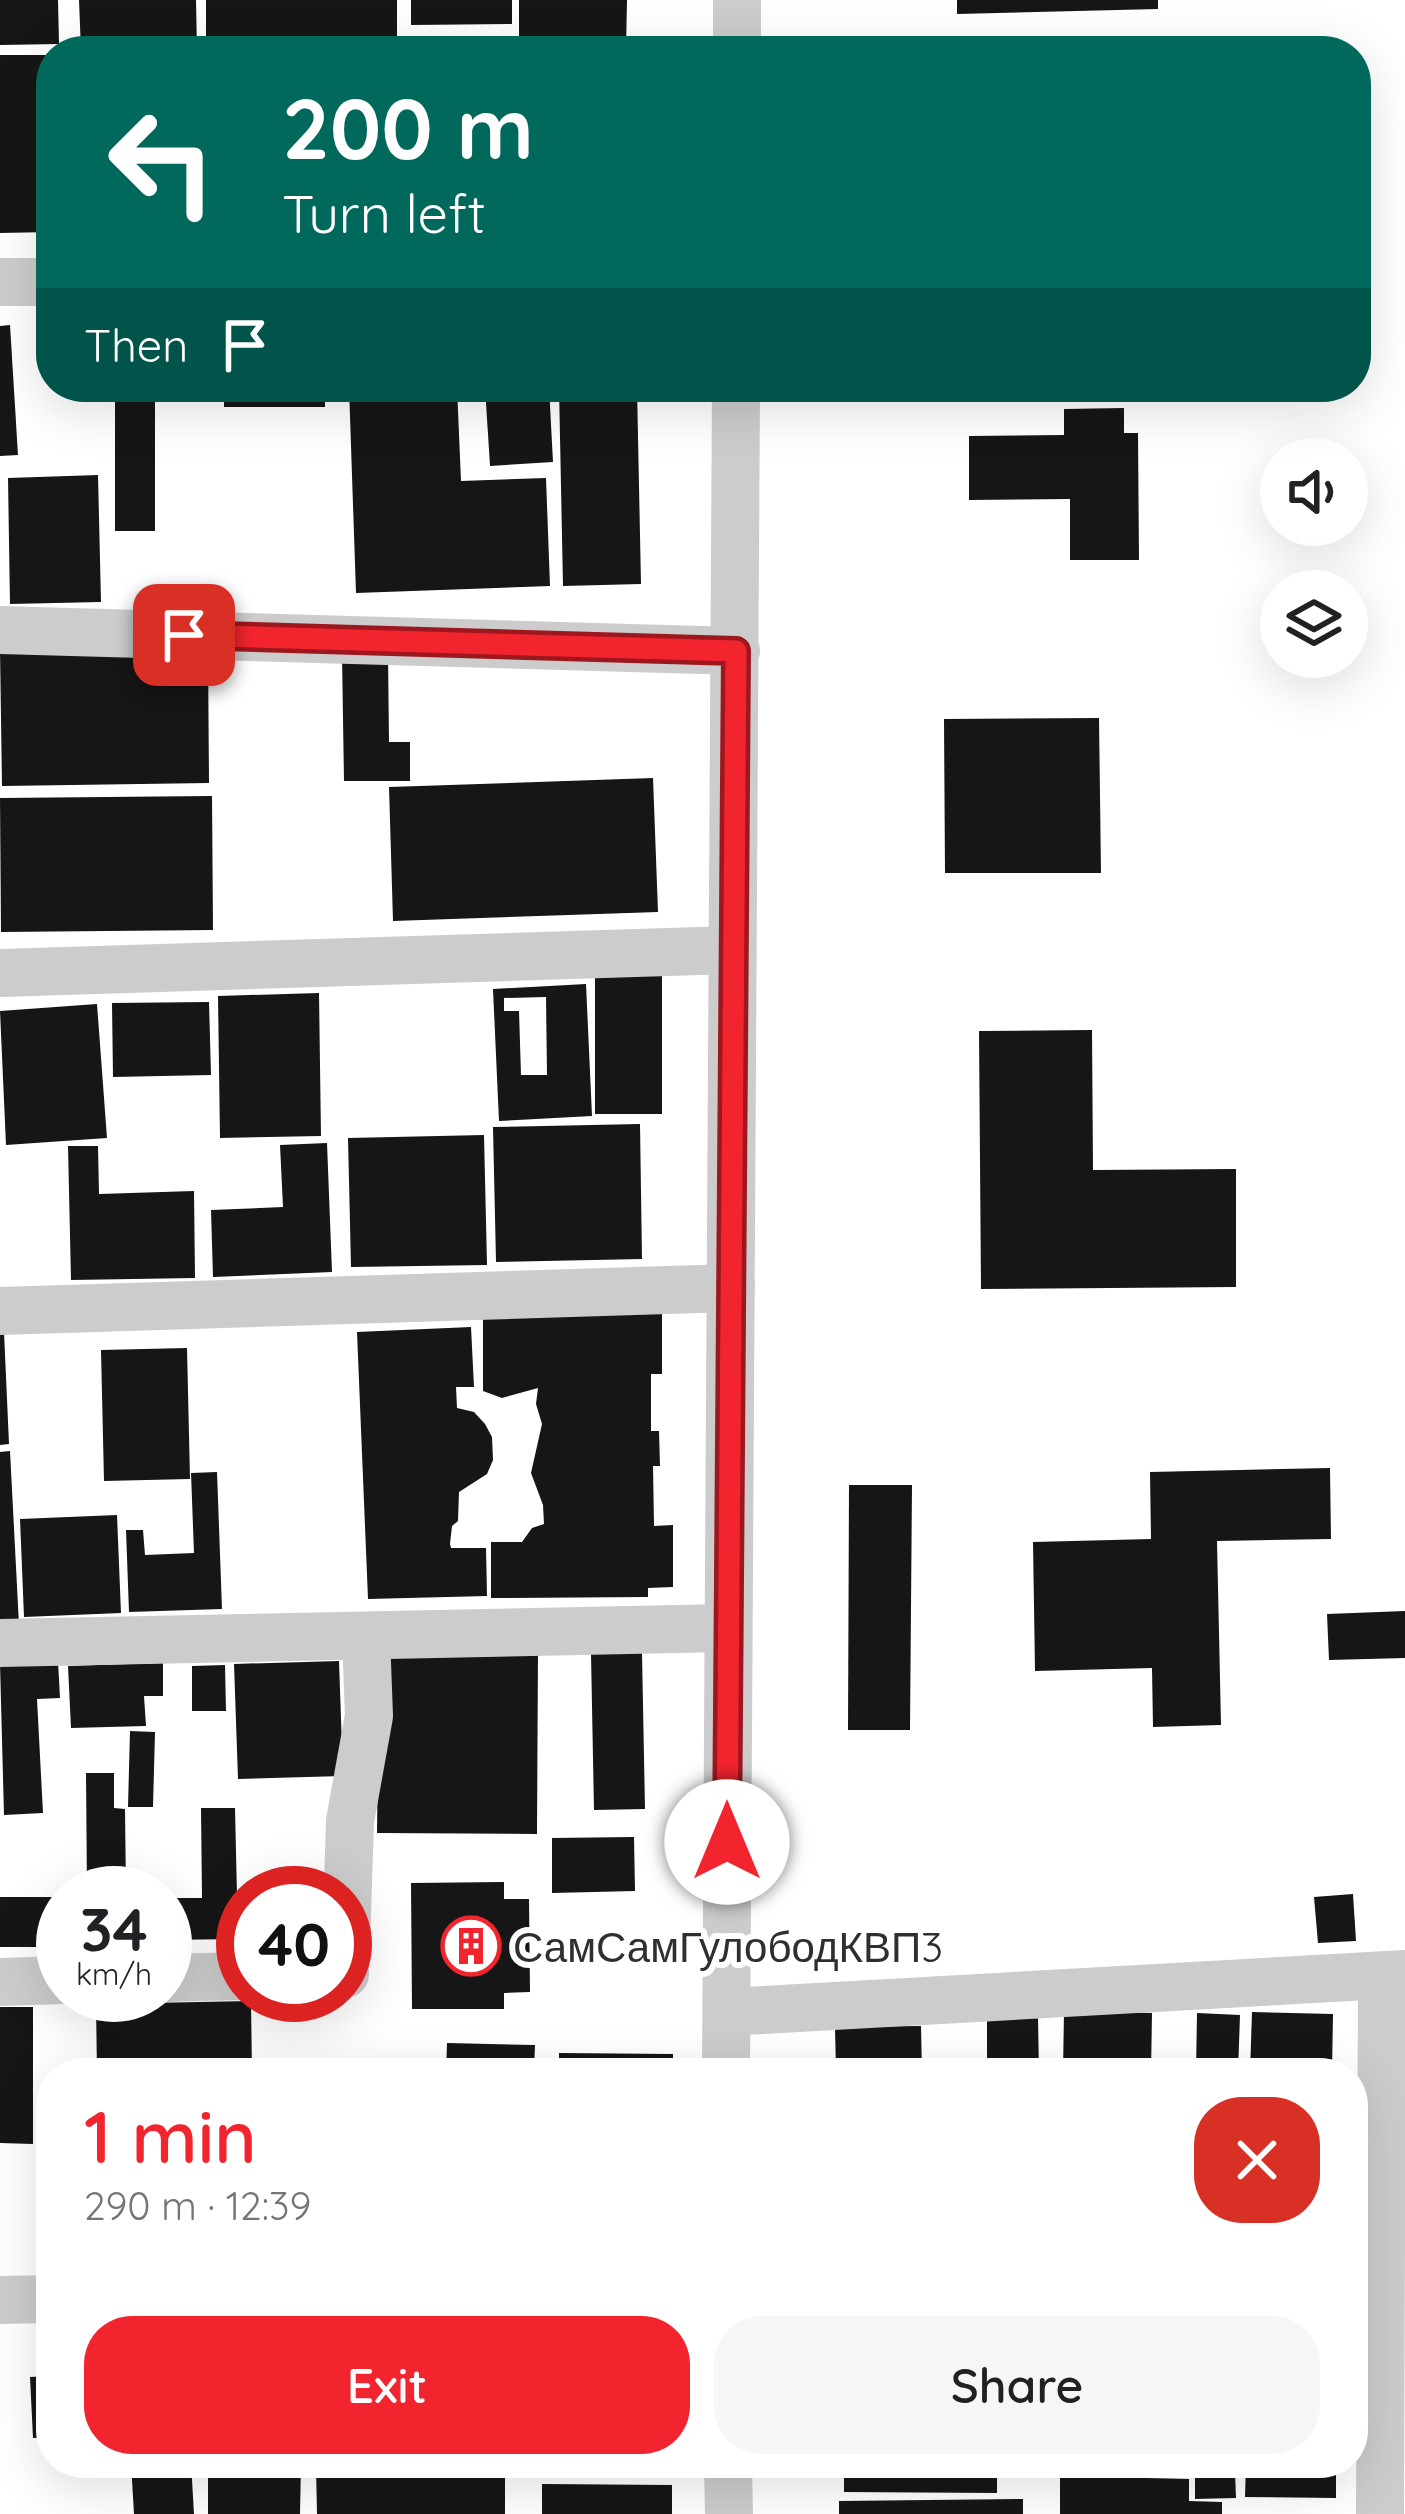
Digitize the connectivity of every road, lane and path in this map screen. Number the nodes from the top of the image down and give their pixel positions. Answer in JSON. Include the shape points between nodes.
{"nodes":[{"id":1,"x":737,"y":0,"type":"edge"},
{"id":2,"x":737,"y":36,"type":"edge"},
{"id":3,"x":0,"y":281,"type":"edge"},
{"id":4,"x":36,"y":281,"type":"edge"},
{"id":5,"x":736,"y":402,"type":"edge"},
{"id":6,"x":0,"y":630,"type":"edge"},
{"id":7,"x":736,"y":651,"type":"junction"},
{"id":8,"x":732,"y":950,"type":"junction"},
{"id":9,"x":0,"y":974,"type":"edge"},
{"id":10,"x":731,"y":1288,"type":"junction"},
{"id":11,"x":0,"y":1311,"type":"edge"},
{"id":12,"x":727,"y":1628,"type":"junction"},
{"id":13,"x":366,"y":1636,"type":"junction"},
{"id":14,"x":0,"y":1643,"type":"edge"},
{"id":15,"x":349,"y":1866,"type":"edge"},
{"id":16,"x":1393,"y":1975,"type":"edge"},
{"id":17,"x":36,"y":1981,"type":"edge"},
{"id":18,"x":0,"y":1982,"type":"edge"},
{"id":19,"x":727,"y":2012,"type":"junction"},
{"id":20,"x":726,"y":2058,"type":"edge"},
{"id":21,"x":36,"y":2299,"type":"edge"},
{"id":22,"x":0,"y":2300,"type":"edge"},
{"id":23,"x":728,"y":2478,"type":"edge"},
{"id":24,"x":729,"y":2514,"type":"edge"},
{"id":25,"x":1380,"y":2514,"type":"edge"}],
"edges":[{"from":1,"to":2,"type":"street"},
{"from":3,"to":4,"type":"street"},
{"from":5,"to":7,"type":"street"},
{"from":6,"to":7,"type":"street"},
{"from":7,"to":8,"type":"street"},
{"from":8,"to":9,"type":"street"},
{"from":8,"to":10,"type":"street"},
{"from":10,"to":11,"type":"street"},
{"from":10,"to":12,"type":"street"},
{"from":12,"to":13,"type":"street"},
{"from":12,"to":19,"type":"street"},
{"from":13,"to":14,"type":"street"},
{"from":13,"to":15,"type":"street","via":[[369,1716]]},
{"from":16,"to":19,"type":"street"},
{"from":16,"to":25,"type":"street"},
{"from":17,"to":18,"type":"street"},
{"from":19,"to":20,"type":"street"},
{"from":21,"to":22,"type":"street"},
{"from":23,"to":24,"type":"street"}]}
